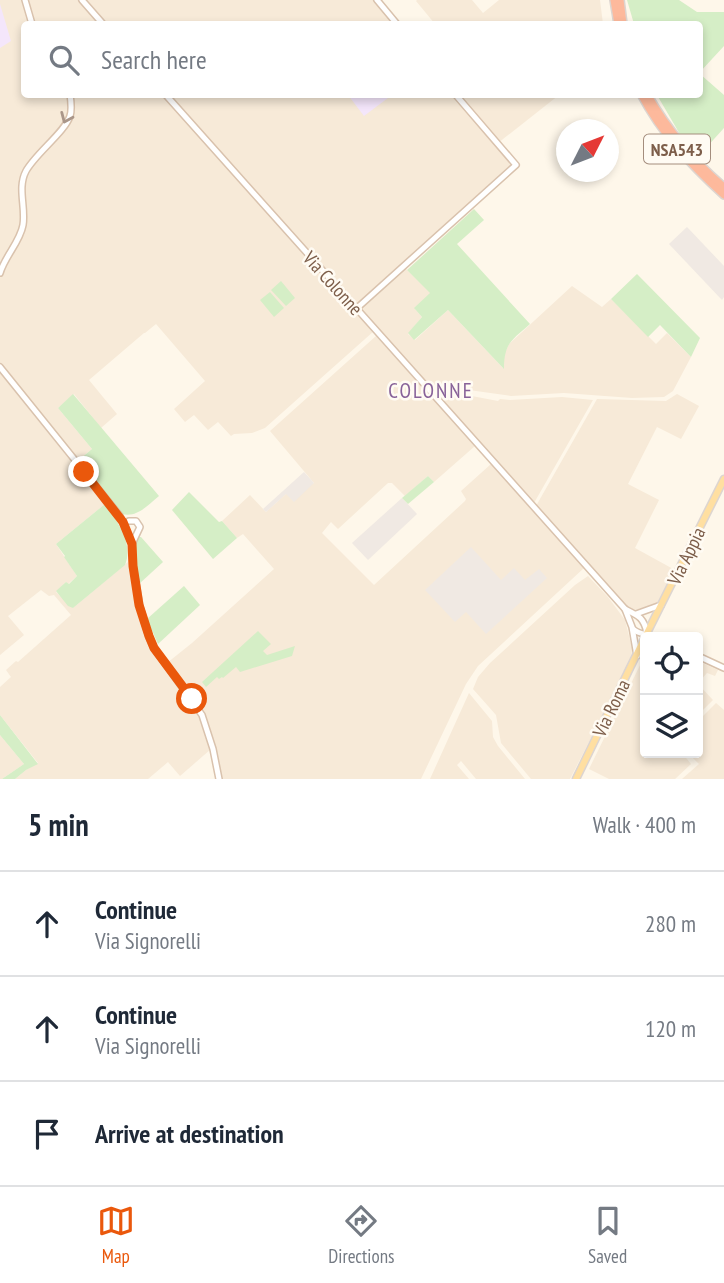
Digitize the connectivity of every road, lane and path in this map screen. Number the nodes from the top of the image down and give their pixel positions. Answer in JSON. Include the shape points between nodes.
{"nodes":[{"id":1,"x":25,"y":0,"type":"edge"},
{"id":2,"x":82,"y":0,"type":"edge"},
{"id":3,"x":376,"y":0,"type":"edge"},
{"id":4,"x":614,"y":0,"type":"edge"},
{"id":5,"x":620,"y":0,"type":"edge"},
{"id":6,"x":31,"y":21,"type":"edge"},
{"id":7,"x":100,"y":21,"type":"edge"},
{"id":8,"x":394,"y":21,"type":"edge"},
{"id":9,"x":619,"y":21,"type":"edge"},
{"id":10,"x":620,"y":21,"type":"edge"},
{"id":11,"x":70,"y":98,"type":"edge"},
{"id":12,"x":169,"y":98,"type":"edge"},
{"id":13,"x":458,"y":98,"type":"edge"},
{"id":14,"x":643,"y":98,"type":"edge"},
{"id":15,"x":650,"y":98,"type":"edge"},
{"id":16,"x":724,"y":186,"type":"edge"},
{"id":17,"x":724,"y":194,"type":"edge"},
{"id":18,"x":0,"y":273,"type":"edge"},
{"id":19,"x":356,"y":309,"type":"junction"},
{"id":20,"x":0,"y":367,"type":"edge"},
{"id":21,"x":724,"y":479,"type":"edge"},
{"id":22,"x":661,"y":605,"type":"junction"},
{"id":23,"x":625,"y":608,"type":"junction"},
{"id":24,"x":636,"y":614,"type":"junction"},
{"id":25,"x":632,"y":628,"type":"junction"},
{"id":26,"x":646,"y":632,"type":"edge"},
{"id":27,"x":648,"y":632,"type":"edge"},
{"id":28,"x":640,"y":633,"type":"edge"},
{"id":29,"x":640,"y":649,"type":"edge"},
{"id":30,"x":637,"y":656,"type":"junction"},
{"id":31,"x":703,"y":658,"type":"edge"},
{"id":32,"x":724,"y":668,"type":"edge"},
{"id":33,"x":219,"y":779,"type":"edge"},
{"id":34,"x":576,"y":779,"type":"edge"}],
"edges":[{"from":1,"to":6,"type":"street"},
{"from":2,"to":7,"type":"street"},
{"from":3,"to":8,"type":"street"},
{"from":4,"to":9,"type":"highway"},
{"from":5,"to":10,"type":"highway"},
{"from":11,"to":18,"type":"street","one_way":true,"via":[[70,116],[63,128],[24,175],[22,232]]},
{"from":12,"to":19,"type":"street","name":"Via Colonne"},
{"from":13,"to":19,"type":"street","via":[[516,165]]},
{"from":14,"to":17,"type":"highway","number":"NSA543","via":[[669,139]]},
{"from":15,"to":16,"type":"highway","number":"NSA543","via":[[674,135]]},
{"from":19,"to":23,"type":"street","name":"Via Colonne"},
{"from":20,"to":33,"type":"street","via":[[129,529],[139,605],[149,636],[202,715]]},
{"from":21,"to":22,"type":"main road","name":"Via Appia"},
{"from":22,"to":24,"type":"street"},
{"from":22,"to":27,"type":"main road","name":"Via Appia"},
{"from":23,"to":24,"type":"street"},
{"from":23,"to":25,"type":"street"},
{"from":24,"to":26,"type":"street","via":[[645,622]]},
{"from":25,"to":28,"type":"street"},
{"from":25,"to":30,"type":"street"},
{"from":29,"to":30,"type":"main road","name":"Via Roma"},
{"from":30,"to":34,"type":"main road","name":"Via Roma"},
{"from":31,"to":32,"type":"street"}]}
